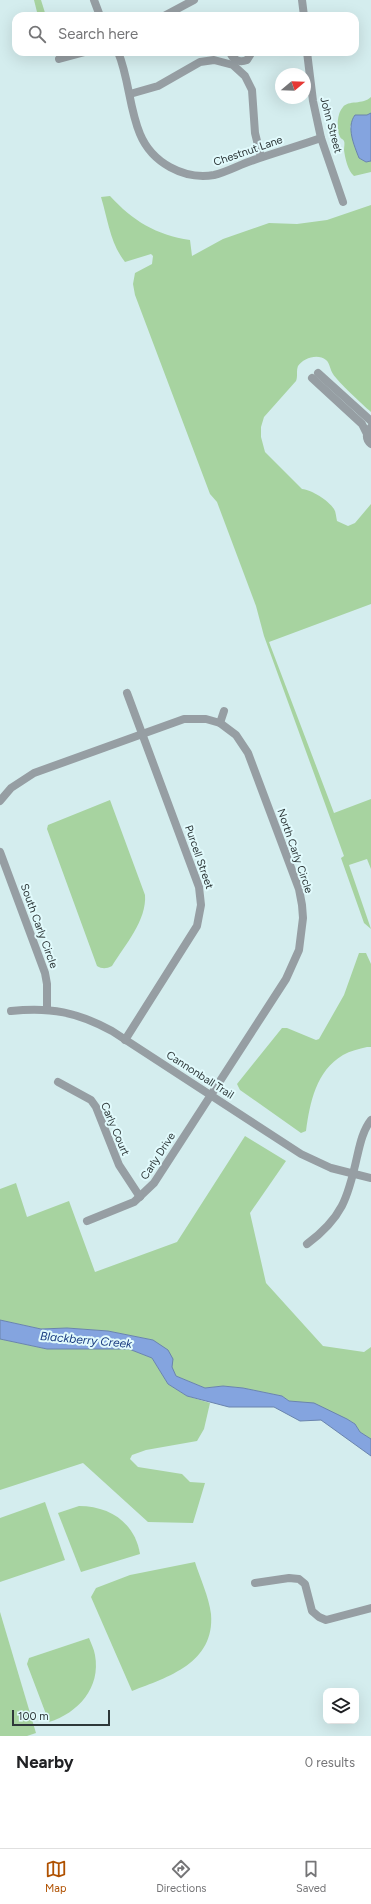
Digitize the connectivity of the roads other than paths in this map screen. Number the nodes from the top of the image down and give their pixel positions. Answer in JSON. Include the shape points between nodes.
{"nodes":[{"id":1,"x":94,"y":0,"type":"edge"},
{"id":2,"x":194,"y":0,"type":"edge"},
{"id":3,"x":302,"y":0,"type":"edge"},
{"id":4,"x":98,"y":12,"type":"edge"},
{"id":5,"x":172,"y":12,"type":"edge"},
{"id":6,"x":304,"y":12,"type":"edge"},
{"id":7,"x":70,"y":56,"type":"edge"},
{"id":8,"x":119,"y":56,"type":"edge"},
{"id":9,"x":231,"y":56,"type":"edge"},
{"id":10,"x":250,"y":56,"type":"edge"},
{"id":11,"x":307,"y":56,"type":"edge"},
{"id":12,"x":59,"y":59,"type":"dead end"},
{"id":13,"x":234,"y":63,"type":"junction"},
{"id":14,"x":130,"y":94,"type":"junction"},
{"id":15,"x":321,"y":138,"type":"junction"},
{"id":16,"x":261,"y":157,"type":"junction"},
{"id":17,"x":343,"y":202,"type":"dead end"},
{"id":18,"x":371,"y":421,"type":"edge"},
{"id":19,"x":369,"y":431,"type":"edge"},
{"id":20,"x":371,"y":444,"type":"edge"},
{"id":21,"x":127,"y":693,"type":"dead end"},
{"id":22,"x":224,"y":711,"type":"dead end"},
{"id":23,"x":220,"y":723,"type":"junction"},
{"id":24,"x":142,"y":733,"type":"junction"},
{"id":25,"x":0,"y":801,"type":"edge"},
{"id":26,"x":0,"y":852,"type":"edge"},
{"id":27,"x":47,"y":1009,"type":"junction"},
{"id":28,"x":11,"y":1012,"type":"dead end"},
{"id":29,"x":125,"y":1040,"type":"junction"},
{"id":30,"x":58,"y":1082,"type":"dead end"},
{"id":31,"x":211,"y":1095,"type":"junction"},
{"id":32,"x":371,"y":1120,"type":"edge"},
{"id":33,"x":353,"y":1175,"type":"junction"},
{"id":34,"x":371,"y":1178,"type":"edge"},
{"id":35,"x":140,"y":1197,"type":"junction"},
{"id":36,"x":87,"y":1220,"type":"dead end"},
{"id":37,"x":307,"y":1244,"type":"dead end"},
{"id":38,"x":254,"y":1583,"type":"dead end"},
{"id":39,"x":371,"y":1608,"type":"edge"}],
"edges":[{"from":1,"to":4,"type":"street"},
{"from":2,"to":5,"type":"street"},
{"from":3,"to":6,"type":"street"},
{"from":7,"to":12,"type":"street"},
{"from":8,"to":14,"type":"street","name":"Chestnut Lane"},
{"from":9,"to":13,"type":"street"},
{"from":10,"to":13,"type":"street","via":[[247,60]]},
{"from":11,"to":15,"type":"street","name":"John Street","via":[[312,101]]},
{"from":13,"to":14,"type":"street","via":[[220,60],[204,61],[158,86]]},
{"from":13,"to":16,"type":"street","via":[[246,76],[252,90],[255,133]]},
{"from":14,"to":16,"type":"street","name":"Chestnut Lane","via":[[137,125],[146,145],[159,159],[175,170],[195,175],[215,174]]},
{"from":15,"to":16,"type":"street","name":"Chestnut Lane"},
{"from":15,"to":17,"type":"street","name":"John Street"},
{"from":18,"to":19,"type":"street","via":[[315,375]]},
{"from":19,"to":20,"type":"street","via":[[367,438]]},
{"from":21,"to":24,"type":"street","name":"Purcell Street"},
{"from":22,"to":23,"type":"street"},
{"from":23,"to":24,"type":"street","name":"North Carly Circle","via":[[206,719],[184,719]]},
{"from":23,"to":31,"type":"street","name":"North Carly Circle","via":[[236,735],[250,757],[298,889],[303,918],[299,950],[286,979]]},
{"from":24,"to":25,"type":"street","via":[[34,773],[11,788]]},
{"from":24,"to":29,"type":"street","name":"Purcell Street","via":[[199,887],[201,905],[200,916],[192,936]]},
{"from":26,"to":27,"type":"street","name":"South Carly Circle","via":[[45,973]]},
{"from":27,"to":28,"type":"street","name":"Cannonball Trail"},
{"from":27,"to":29,"type":"street","name":"Cannonball Trail","via":[[96,1022]]},
{"from":29,"to":31,"type":"street","name":"Cannonball Trail"},
{"from":30,"to":35,"type":"street","name":"Carly Court","via":[[91,1100],[96,1107],[117,1161]]},
{"from":31,"to":33,"type":"street","name":"Cannonball Trail","via":[[301,1154]]},
{"from":31,"to":35,"type":"street","name":"Carly Drive","via":[[154,1183]]},
{"from":32,"to":33,"type":"street","via":[[363,1135]]},
{"from":33,"to":34,"type":"street","name":"Cannonball Trail"},
{"from":33,"to":37,"type":"street","via":[[338,1215],[322,1233]]},
{"from":35,"to":36,"type":"street","name":"Carly Drive","via":[[126,1206]]},
{"from":38,"to":39,"type":"street","via":[[299,1579],[305,1584],[312,1611],[326,1620]]}]}
